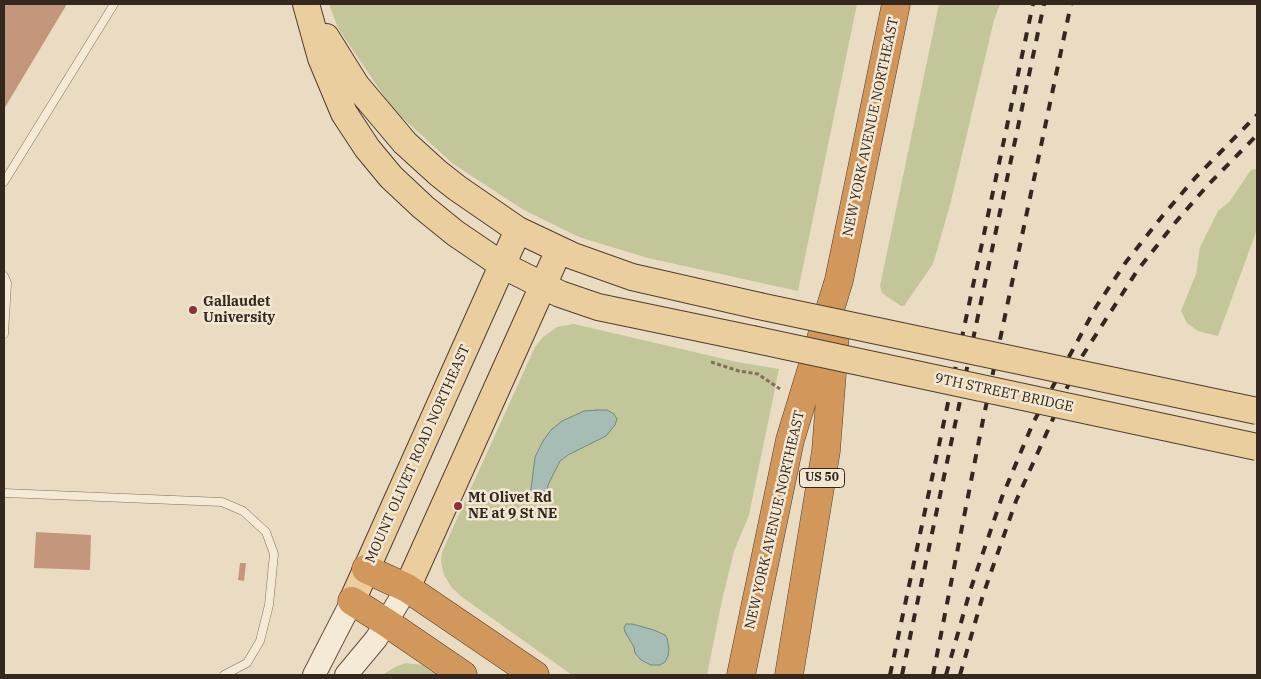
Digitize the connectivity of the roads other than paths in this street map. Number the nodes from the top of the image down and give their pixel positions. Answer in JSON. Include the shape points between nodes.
{"nodes":[{"id":1,"x":114,"y":4,"type":"edge"},
{"id":2,"x":307,"y":4,"type":"edge"},
{"id":3,"x":896,"y":4,"type":"edge"},
{"id":4,"x":4,"y":182,"type":"edge"},
{"id":5,"x":518,"y":230,"type":"junction"},
{"id":6,"x":559,"y":250,"type":"junction"},
{"id":7,"x":502,"y":265,"type":"junction"},
{"id":8,"x":4,"y":276,"type":"edge"},
{"id":9,"x":839,"y":280,"type":"junction"},
{"id":10,"x":543,"y":286,"type":"junction"},
{"id":11,"x":4,"y":334,"type":"edge"},
{"id":12,"x":1257,"y":411,"type":"edge"},
{"id":13,"x":1257,"y":447,"type":"edge"},
{"id":14,"x":4,"y":493,"type":"edge"},
{"id":15,"x":366,"y":569,"type":"junction"},
{"id":16,"x":406,"y":588,"type":"junction"},
{"id":17,"x":352,"y":601,"type":"junction"},
{"id":18,"x":387,"y":623,"type":"junction"},
{"id":19,"x":224,"y":675,"type":"edge"},
{"id":20,"x":314,"y":675,"type":"edge"},
{"id":21,"x":346,"y":675,"type":"edge"},
{"id":22,"x":463,"y":675,"type":"edge"},
{"id":23,"x":534,"y":675,"type":"edge"},
{"id":24,"x":741,"y":675,"type":"edge"},
{"id":25,"x":789,"y":675,"type":"edge"}],
"edges":[{"from":1,"to":4,"type":"lane"},
{"from":2,"to":5,"type":"main road","via":[[356,85],[405,143],[457,188]]},
{"from":2,"to":7,"type":"main road","name":"9TH STREET BRIDGE","via":[[321,58],[338,102],[367,148],[391,177],[423,207],[480,252]]},
{"from":3,"to":9,"type":"highway","name":"NEW YORK AVENUE NORTHEAST","number":"US 50"},
{"from":5,"to":6,"type":"main road"},
{"from":5,"to":7,"type":"main road","name":"MOUNT OLIVET ROAD NORTHEAST"},
{"from":6,"to":10,"type":"main road"},
{"from":6,"to":12,"type":"main road","bridge":true,"via":[[632,277]]},
{"from":7,"to":10,"type":"main road","name":"9TH STREET BRIDGE"},
{"from":7,"to":15,"type":"main road","name":"MOUNT OLIVET ROAD NORTHEAST"},
{"from":8,"to":11,"type":"lane","via":[[7,283]]},
{"from":9,"to":24,"type":"highway","name":"NEW YORK AVENUE NORTHEAST","number":"US 50","via":[[790,440]]},
{"from":9,"to":25,"type":"highway","name":"NEW YORK AVENUE NORTHEAST","number":"US 50","via":[[826,451]]},
{"from":10,"to":13,"type":"main road","name":"9TH STREET BRIDGE","bridge":true,"via":[[598,307]]},
{"from":10,"to":16,"type":"main road"},
{"from":14,"to":19,"type":"lane","via":[[222,502],[243,511],[266,532],[274,554],[269,605],[260,641],[247,663]]},
{"from":15,"to":16,"type":"highway"},
{"from":15,"to":17,"type":"main road","name":"MOUNT OLIVET ROAD NORTHEAST"},
{"from":16,"to":18,"type":"main road"},
{"from":16,"to":23,"type":"highway"},
{"from":17,"to":18,"type":"highway"},
{"from":17,"to":20,"type":"main road","name":"MOUNT OLIVET ROAD NORTHEAST"},
{"from":18,"to":21,"type":"main road"},
{"from":18,"to":22,"type":"highway"}]}
